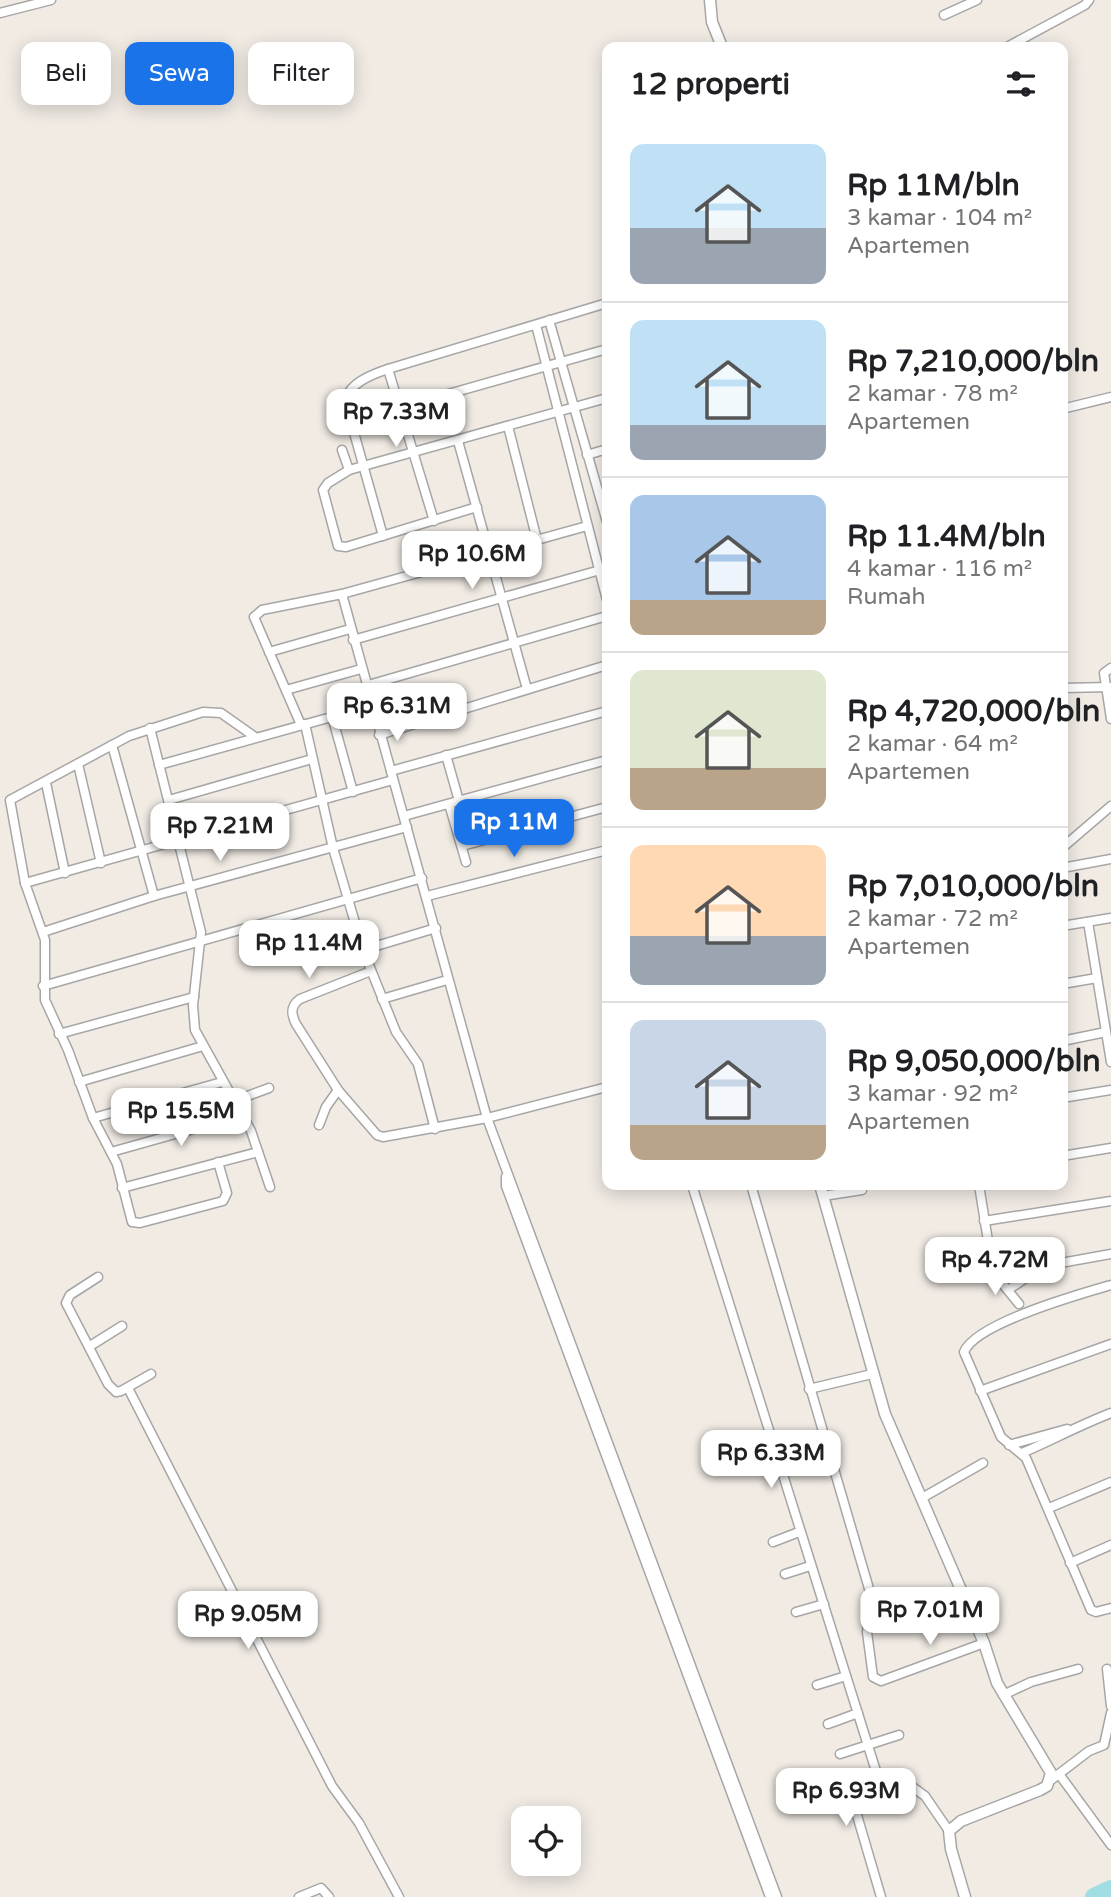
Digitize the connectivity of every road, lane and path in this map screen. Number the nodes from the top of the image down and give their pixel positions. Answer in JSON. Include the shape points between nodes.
{"nodes":[{"id":1,"x":51,"y":0,"type":"edge"},
{"id":2,"x":710,"y":0,"type":"edge"},
{"id":3,"x":977,"y":0,"type":"edge"},
{"id":4,"x":1089,"y":0,"type":"edge"},
{"id":5,"x":0,"y":13,"type":"edge"},
{"id":6,"x":944,"y":15,"type":"dead end"},
{"id":7,"x":720,"y":42,"type":"edge"},
{"id":8,"x":1016,"y":42,"type":"edge"},
{"id":9,"x":602,"y":304,"type":"edge"},
{"id":10,"x":549,"y":320,"type":"junction"},
{"id":11,"x":536,"y":325,"type":"junction"},
{"id":12,"x":602,"y":351,"type":"edge"},
{"id":13,"x":562,"y":363,"type":"junction"},
{"id":14,"x":547,"y":367,"type":"junction"},
{"id":15,"x":388,"y":369,"type":"junction"},
{"id":16,"x":1111,"y":397,"type":"edge"},
{"id":17,"x":602,"y":400,"type":"edge"},
{"id":18,"x":399,"y":408,"type":"junction"},
{"id":19,"x":574,"y":408,"type":"junction"},
{"id":20,"x":1068,"y":408,"type":"edge"},
{"id":21,"x":557,"y":413,"type":"junction"},
{"id":22,"x":508,"y":426,"type":"junction"},
{"id":23,"x":458,"y":441,"type":"junction"},
{"id":24,"x":341,"y":450,"type":"dead end"},
{"id":25,"x":602,"y":450,"type":"edge"},
{"id":26,"x":412,"y":454,"type":"junction"},
{"id":27,"x":587,"y":455,"type":"junction"},
{"id":28,"x":363,"y":466,"type":"junction"},
{"id":29,"x":349,"y":470,"type":"junction"},
{"id":30,"x":602,"y":505,"type":"edge"},
{"id":31,"x":477,"y":508,"type":"junction"},
{"id":32,"x":434,"y":521,"type":"junction"},
{"id":33,"x":587,"y":526,"type":"junction"},
{"id":34,"x":383,"y":536,"type":"junction"},
{"id":35,"x":537,"y":540,"type":"junction"},
{"id":36,"x":490,"y":554,"type":"junction"},
{"id":37,"x":602,"y":557,"type":"edge"},
{"id":38,"x":596,"y":559,"type":"junction"},
{"id":39,"x":600,"y":570,"type":"junction"},
{"id":40,"x":602,"y":579,"type":"edge"},
{"id":41,"x":342,"y":594,"type":"junction"},
{"id":42,"x":502,"y":597,"type":"junction"},
{"id":43,"x":602,"y":618,"type":"edge"},
{"id":44,"x":351,"y":629,"type":"junction"},
{"id":45,"x":353,"y":640,"type":"junction"},
{"id":46,"x":515,"y":644,"type":"junction"},
{"id":47,"x":269,"y":652,"type":"junction"},
{"id":48,"x":602,"y":666,"type":"edge"},
{"id":49,"x":1111,"y":668,"type":"edge"},
{"id":50,"x":361,"y":669,"type":"junction"},
{"id":51,"x":365,"y":686,"type":"junction"},
{"id":52,"x":1109,"y":687,"type":"edge"},
{"id":53,"x":1068,"y":688,"type":"edge"},
{"id":54,"x":527,"y":689,"type":"junction"},
{"id":55,"x":286,"y":690,"type":"junction"},
{"id":56,"x":371,"y":706,"type":"junction"},
{"id":57,"x":602,"y":712,"type":"edge"},
{"id":58,"x":332,"y":716,"type":"junction"},
{"id":59,"x":1111,"y":719,"type":"edge"},
{"id":60,"x":303,"y":724,"type":"junction"},
{"id":61,"x":150,"y":727,"type":"junction"},
{"id":62,"x":379,"y":735,"type":"junction"},
{"id":63,"x":256,"y":737,"type":"junction"},
{"id":64,"x":113,"y":745,"type":"junction"},
{"id":65,"x":446,"y":755,"type":"junction"},
{"id":66,"x":312,"y":759,"type":"junction"},
{"id":67,"x":602,"y":761,"type":"edge"},
{"id":68,"x":78,"y":764,"type":"junction"},
{"id":69,"x":159,"y":765,"type":"junction"},
{"id":70,"x":392,"y":776,"type":"junction"},
{"id":71,"x":47,"y":783,"type":"junction"},
{"id":72,"x":353,"y":792,"type":"junction"},
{"id":73,"x":169,"y":800,"type":"junction"},
{"id":74,"x":322,"y":800,"type":"junction"},
{"id":75,"x":459,"y":801,"type":"junction"},
{"id":76,"x":449,"y":804,"type":"junction"},
{"id":77,"x":1111,"y":806,"type":"edge"},
{"id":78,"x":602,"y":808,"type":"edge"},
{"id":79,"x":404,"y":816,"type":"junction"},
{"id":80,"x":407,"y":827,"type":"junction"},
{"id":81,"x":179,"y":841,"type":"junction"},
{"id":82,"x":1068,"y":843,"type":"edge"},
{"id":83,"x":462,"y":846,"type":"junction"},
{"id":84,"x":333,"y":848,"type":"junction"},
{"id":85,"x":141,"y":851,"type":"junction"},
{"id":86,"x":602,"y":851,"type":"edge"},
{"id":87,"x":1111,"y":859,"type":"edge"},
{"id":88,"x":466,"y":862,"type":"dead end"},
{"id":89,"x":101,"y":863,"type":"junction"},
{"id":90,"x":1068,"y":867,"type":"edge"},
{"id":91,"x":65,"y":873,"type":"junction"},
{"id":92,"x":422,"y":878,"type":"junction"},
{"id":93,"x":25,"y":883,"type":"junction"},
{"id":94,"x":190,"y":886,"type":"junction"},
{"id":95,"x":154,"y":896,"type":"junction"},
{"id":96,"x":427,"y":896,"type":"junction"},
{"id":97,"x":347,"y":898,"type":"junction"},
{"id":98,"x":1111,"y":918,"type":"edge"},
{"id":99,"x":1088,"y":922,"type":"junction"},
{"id":100,"x":1068,"y":925,"type":"edge"},
{"id":101,"x":436,"y":929,"type":"junction"},
{"id":102,"x":43,"y":932,"type":"junction"},
{"id":103,"x":202,"y":940,"type":"junction"},
{"id":104,"x":363,"y":950,"type":"junction"},
{"id":105,"x":371,"y":971,"type":"junction"},
{"id":106,"x":1097,"y":978,"type":"junction"},
{"id":107,"x":447,"y":979,"type":"junction"},
{"id":108,"x":1068,"y":983,"type":"edge"},
{"id":109,"x":43,"y":986,"type":"junction"},
{"id":110,"x":194,"y":998,"type":"junction"},
{"id":111,"x":382,"y":999,"type":"junction"},
{"id":112,"x":1106,"y":1032,"type":"junction"},
{"id":113,"x":60,"y":1034,"type":"junction"},
{"id":114,"x":1068,"y":1040,"type":"edge"},
{"id":115,"x":202,"y":1046,"type":"junction"},
{"id":116,"x":1111,"y":1062,"type":"edge"},
{"id":117,"x":79,"y":1082,"type":"junction"},
{"id":118,"x":222,"y":1082,"type":"junction"},
{"id":119,"x":270,"y":1088,"type":"dead end"},
{"id":120,"x":602,"y":1088,"type":"edge"},
{"id":121,"x":338,"y":1090,"type":"junction"},
{"id":122,"x":1111,"y":1090,"type":"edge"},
{"id":123,"x":1068,"y":1097,"type":"edge"},
{"id":124,"x":234,"y":1101,"type":"junction"},
{"id":125,"x":243,"y":1115,"type":"junction"},
{"id":126,"x":93,"y":1118,"type":"junction"},
{"id":127,"x":487,"y":1118,"type":"junction"},
{"id":128,"x":319,"y":1125,"type":"dead end"},
{"id":129,"x":435,"y":1129,"type":"junction"},
{"id":130,"x":1111,"y":1148,"type":"edge"},
{"id":131,"x":111,"y":1152,"type":"junction"},
{"id":132,"x":258,"y":1152,"type":"junction"},
{"id":133,"x":1068,"y":1155,"type":"edge"},
{"id":134,"x":218,"y":1162,"type":"junction"},
{"id":135,"x":506,"y":1174,"type":"junction"},
{"id":136,"x":270,"y":1187,"type":"dead end"},
{"id":137,"x":122,"y":1188,"type":"junction"},
{"id":138,"x":694,"y":1190,"type":"edge"},
{"id":139,"x":752,"y":1190,"type":"edge"},
{"id":140,"x":821,"y":1190,"type":"edge"},
{"id":141,"x":862,"y":1190,"type":"dead end"},
{"id":142,"x":980,"y":1190,"type":"edge"},
{"id":143,"x":823,"y":1196,"type":"junction"},
{"id":144,"x":1111,"y":1201,"type":"edge"},
{"id":145,"x":984,"y":1221,"type":"junction"},
{"id":146,"x":1111,"y":1254,"type":"edge"},
{"id":147,"x":1045,"y":1266,"type":"junction"},
{"id":148,"x":993,"y":1272,"type":"junction"},
{"id":149,"x":98,"y":1277,"type":"dead end"},
{"id":150,"x":1111,"y":1285,"type":"edge"},
{"id":151,"x":1008,"y":1290,"type":"junction"},
{"id":152,"x":1019,"y":1304,"type":"dead end"},
{"id":153,"x":122,"y":1326,"type":"dead end"},
{"id":154,"x":1111,"y":1344,"type":"edge"},
{"id":155,"x":90,"y":1346,"type":"junction"},
{"id":156,"x":150,"y":1374,"type":"dead end"},
{"id":157,"x":872,"y":1374,"type":"junction"},
{"id":158,"x":128,"y":1388,"type":"junction"},
{"id":159,"x":809,"y":1389,"type":"junction"},
{"id":160,"x":980,"y":1391,"type":"junction"},
{"id":161,"x":1111,"y":1413,"type":"edge"},
{"id":162,"x":1070,"y":1429,"type":"junction"},
{"id":163,"x":1009,"y":1445,"type":"junction"},
{"id":164,"x":1022,"y":1454,"type":"junction"},
{"id":165,"x":983,"y":1463,"type":"dead end"},
{"id":166,"x":1111,"y":1482,"type":"edge"},
{"id":167,"x":922,"y":1498,"type":"junction"},
{"id":168,"x":1049,"y":1508,"type":"junction"},
{"id":169,"x":799,"y":1532,"type":"junction"},
{"id":170,"x":774,"y":1542,"type":"dead end"},
{"id":171,"x":1111,"y":1545,"type":"edge"},
{"id":172,"x":1070,"y":1563,"type":"junction"},
{"id":173,"x":810,"y":1566,"type":"junction"},
{"id":174,"x":785,"y":1574,"type":"dead end"},
{"id":175,"x":824,"y":1604,"type":"junction"},
{"id":176,"x":1111,"y":1608,"type":"edge"},
{"id":177,"x":796,"y":1612,"type":"dead end"},
{"id":178,"x":984,"y":1643,"type":"junction"},
{"id":179,"x":1078,"y":1669,"type":"dead end"},
{"id":180,"x":1107,"y":1669,"type":"dead end"},
{"id":181,"x":846,"y":1676,"type":"junction"},
{"id":182,"x":817,"y":1685,"type":"dead end"},
{"id":183,"x":1003,"y":1695,"type":"junction"},
{"id":184,"x":1111,"y":1706,"type":"edge"},
{"id":185,"x":858,"y":1713,"type":"junction"},
{"id":186,"x":1111,"y":1713,"type":"edge"},
{"id":187,"x":828,"y":1724,"type":"dead end"},
{"id":188,"x":899,"y":1735,"type":"dead end"},
{"id":189,"x":869,"y":1745,"type":"junction"},
{"id":190,"x":1108,"y":1745,"type":"edge"},
{"id":191,"x":840,"y":1754,"type":"dead end"},
{"id":192,"x":1055,"y":1777,"type":"junction"},
{"id":193,"x":881,"y":1787,"type":"junction"},
{"id":194,"x":949,"y":1831,"type":"junction"},
{"id":195,"x":1111,"y":1845,"type":"edge"},
{"id":196,"x":299,"y":1897,"type":"edge"},
{"id":197,"x":329,"y":1897,"type":"edge"},
{"id":198,"x":399,"y":1897,"type":"edge"},
{"id":199,"x":770,"y":1897,"type":"edge"},
{"id":200,"x":777,"y":1897,"type":"edge"},
{"id":201,"x":881,"y":1897,"type":"edge"},
{"id":202,"x":965,"y":1897,"type":"edge"}],
"edges":[{"from":1,"to":5,"type":"street"},
{"from":2,"to":7,"type":"street"},
{"from":3,"to":6,"type":"street"},
{"from":4,"to":8,"type":"street"},
{"from":9,"to":10,"type":"street"},
{"from":10,"to":11,"type":"street"},
{"from":10,"to":13,"type":"street"},
{"from":11,"to":14,"type":"street"},
{"from":11,"to":15,"type":"street"},
{"from":12,"to":13,"type":"street"},
{"from":13,"to":14,"type":"street"},
{"from":13,"to":19,"type":"street"},
{"from":14,"to":18,"type":"street"},
{"from":14,"to":21,"type":"street"},
{"from":15,"to":18,"type":"street"},
{"from":15,"to":28,"type":"street","via":[[363,380],[346,398]]},
{"from":16,"to":20,"type":"street"},
{"from":17,"to":19,"type":"street"},
{"from":18,"to":26,"type":"street"},
{"from":19,"to":21,"type":"street"},
{"from":19,"to":27,"type":"street"},
{"from":21,"to":22,"type":"street"},
{"from":21,"to":33,"type":"street"},
{"from":22,"to":23,"type":"street"},
{"from":22,"to":35,"type":"street"},
{"from":23,"to":26,"type":"street"},
{"from":23,"to":31,"type":"street"},
{"from":24,"to":29,"type":"street"},
{"from":25,"to":27,"type":"street"},
{"from":26,"to":28,"type":"street"},
{"from":26,"to":32,"type":"street"},
{"from":27,"to":30,"type":"street"},
{"from":28,"to":29,"type":"street"},
{"from":28,"to":34,"type":"street"},
{"from":29,"to":34,"type":"street","via":[[323,490],[335,543],[346,547]]},
{"from":31,"to":32,"type":"street"},
{"from":31,"to":36,"type":"street"},
{"from":32,"to":34,"type":"street"},
{"from":33,"to":35,"type":"street"},
{"from":33,"to":38,"type":"street"},
{"from":35,"to":36,"type":"street"},
{"from":36,"to":41,"type":"street"},
{"from":36,"to":42,"type":"street"},
{"from":37,"to":38,"type":"street"},
{"from":38,"to":39,"type":"street"},
{"from":39,"to":40,"type":"street"},
{"from":39,"to":42,"type":"street"},
{"from":41,"to":44,"type":"street"},
{"from":41,"to":47,"type":"street","via":[[258,612],[255,621]]},
{"from":42,"to":45,"type":"street"},
{"from":42,"to":46,"type":"street"},
{"from":43,"to":46,"type":"street"},
{"from":44,"to":45,"type":"street"},
{"from":44,"to":47,"type":"street"},
{"from":45,"to":50,"type":"street"},
{"from":46,"to":51,"type":"street"},
{"from":46,"to":54,"type":"street"},
{"from":47,"to":55,"type":"street"},
{"from":48,"to":54,"type":"street"},
{"from":49,"to":52,"type":"street","via":[[1104,673]]},
{"from":50,"to":51,"type":"street"},
{"from":50,"to":55,"type":"street"},
{"from":51,"to":56,"type":"street"},
{"from":52,"to":53,"type":"street"},
{"from":52,"to":59,"type":"street"},
{"from":54,"to":62,"type":"street"},
{"from":55,"to":60,"type":"street"},
{"from":56,"to":58,"type":"street"},
{"from":56,"to":62,"type":"street"},
{"from":57,"to":65,"type":"street"},
{"from":58,"to":60,"type":"street"},
{"from":58,"to":72,"type":"street"},
{"from":60,"to":63,"type":"street"},
{"from":60,"to":66,"type":"street"},
{"from":61,"to":63,"type":"street","via":[[209,711],[221,713]]},
{"from":61,"to":64,"type":"street"},
{"from":61,"to":69,"type":"street"},
{"from":62,"to":70,"type":"street"},
{"from":63,"to":69,"type":"street"},
{"from":64,"to":68,"type":"street"},
{"from":64,"to":85,"type":"street"},
{"from":65,"to":70,"type":"street"},
{"from":65,"to":75,"type":"street"},
{"from":66,"to":73,"type":"street"},
{"from":66,"to":74,"type":"street"},
{"from":67,"to":75,"type":"street"},
{"from":68,"to":71,"type":"street"},
{"from":68,"to":89,"type":"street"},
{"from":69,"to":73,"type":"street"},
{"from":70,"to":72,"type":"street"},
{"from":70,"to":79,"type":"street"},
{"from":71,"to":91,"type":"street"},
{"from":71,"to":93,"type":"street","via":[[10,800]]},
{"from":72,"to":74,"type":"street"},
{"from":73,"to":81,"type":"street"},
{"from":74,"to":81,"type":"street"},
{"from":74,"to":84,"type":"street"},
{"from":75,"to":76,"type":"street"},
{"from":76,"to":79,"type":"street"},
{"from":76,"to":83,"type":"street"},
{"from":77,"to":82,"type":"street"},
{"from":78,"to":83,"type":"street"},
{"from":79,"to":80,"type":"street"},
{"from":80,"to":84,"type":"street"},
{"from":80,"to":92,"type":"street"},
{"from":81,"to":85,"type":"street"},
{"from":81,"to":94,"type":"street"},
{"from":83,"to":88,"type":"street"},
{"from":84,"to":94,"type":"street"},
{"from":84,"to":97,"type":"street"},
{"from":85,"to":89,"type":"street"},
{"from":85,"to":95,"type":"street"},
{"from":86,"to":96,"type":"street"},
{"from":87,"to":90,"type":"street"},
{"from":89,"to":91,"type":"street"},
{"from":91,"to":93,"type":"street"},
{"from":92,"to":96,"type":"street"},
{"from":92,"to":97,"type":"street"},
{"from":93,"to":102,"type":"street"},
{"from":94,"to":95,"type":"street"},
{"from":94,"to":103,"type":"street"},
{"from":95,"to":102,"type":"street"},
{"from":96,"to":101,"type":"street"},
{"from":97,"to":103,"type":"street"},
{"from":97,"to":104,"type":"street"},
{"from":98,"to":99,"type":"street"},
{"from":99,"to":100,"type":"street"},
{"from":99,"to":106,"type":"street"},
{"from":101,"to":104,"type":"street"},
{"from":101,"to":107,"type":"street"},
{"from":102,"to":109,"type":"street"},
{"from":103,"to":109,"type":"street"},
{"from":103,"to":110,"type":"street"},
{"from":104,"to":105,"type":"street"},
{"from":105,"to":111,"type":"street"},
{"from":105,"to":121,"type":"street","via":[[300,999],[293,1006],[296,1024]]},
{"from":106,"to":108,"type":"street"},
{"from":106,"to":112,"type":"street"},
{"from":107,"to":111,"type":"street"},
{"from":107,"to":127,"type":"street"},
{"from":109,"to":113,"type":"street","via":[[44,1000]]},
{"from":110,"to":113,"type":"street"},
{"from":110,"to":115,"type":"street","via":[[193,1023]]},
{"from":111,"to":129,"type":"street","via":[[400,1039],[418,1064]]},
{"from":112,"to":114,"type":"street"},
{"from":112,"to":116,"type":"street"},
{"from":113,"to":117,"type":"street"},
{"from":115,"to":117,"type":"street"},
{"from":115,"to":118,"type":"street"},
{"from":117,"to":126,"type":"street"},
{"from":118,"to":124,"type":"street"},
{"from":118,"to":126,"type":"street"},
{"from":119,"to":124,"type":"street"},
{"from":120,"to":127,"type":"street"},
{"from":121,"to":128,"type":"street"},
{"from":121,"to":129,"type":"street","via":[[383,1138]]},
{"from":122,"to":123,"type":"street"},
{"from":124,"to":125,"type":"street"},
{"from":125,"to":131,"type":"street"},
{"from":125,"to":132,"type":"street"},
{"from":126,"to":131,"type":"street"},
{"from":127,"to":129,"type":"street"},
{"from":127,"to":135,"type":"street"},
{"from":130,"to":133,"type":"street"},
{"from":131,"to":137,"type":"street"},
{"from":132,"to":134,"type":"street"},
{"from":132,"to":136,"type":"street"},
{"from":134,"to":137,"type":"street"},
{"from":134,"to":137,"type":"street","via":[[227,1194],[223,1201],[136,1224],[130,1219]]},
{"from":135,"to":199,"type":"street","via":[[506,1186]]},
{"from":135,"to":200,"type":"street"},
{"from":138,"to":169,"type":"street"},
{"from":139,"to":159,"type":"street"},
{"from":140,"to":143,"type":"street"},
{"from":141,"to":143,"type":"street"},
{"from":142,"to":145,"type":"street"},
{"from":143,"to":157,"type":"street"},
{"from":144,"to":145,"type":"street"},
{"from":145,"to":148,"type":"street"},
{"from":146,"to":147,"type":"street"},
{"from":147,"to":148,"type":"street"},
{"from":147,"to":151,"type":"street"},
{"from":148,"to":151,"type":"street"},
{"from":149,"to":155,"type":"street","via":[[66,1299]]},
{"from":150,"to":160,"type":"street","via":[[998,1325],[970,1342],[965,1357]]},
{"from":151,"to":152,"type":"street"},
{"from":153,"to":155,"type":"street"},
{"from":154,"to":160,"type":"street"},
{"from":155,"to":158,"type":"street","via":[[112,1389]]},
{"from":156,"to":158,"type":"street"},
{"from":157,"to":159,"type":"street"},
{"from":157,"to":167,"type":"street"},
{"from":158,"to":198,"type":"street","via":[[332,1786],[359,1823]]},
{"from":159,"to":178,"type":"street","via":[[872,1599],[867,1632],[873,1677],[881,1681]]},
{"from":160,"to":163,"type":"street","via":[[1000,1437]]},
{"from":161,"to":162,"type":"street"},
{"from":162,"to":163,"type":"street"},
{"from":162,"to":164,"type":"street"},
{"from":163,"to":164,"type":"street"},
{"from":164,"to":168,"type":"street"},
{"from":165,"to":167,"type":"street"},
{"from":166,"to":168,"type":"street"},
{"from":167,"to":178,"type":"street"},
{"from":168,"to":172,"type":"street"},
{"from":169,"to":170,"type":"street"},
{"from":169,"to":173,"type":"street"},
{"from":171,"to":172,"type":"street"},
{"from":172,"to":176,"type":"street","via":[[1091,1610]]},
{"from":173,"to":174,"type":"street"},
{"from":173,"to":175,"type":"street"},
{"from":175,"to":177,"type":"street"},
{"from":175,"to":181,"type":"street"},
{"from":178,"to":183,"type":"street"},
{"from":179,"to":183,"type":"street"},
{"from":180,"to":184,"type":"street"},
{"from":181,"to":182,"type":"street"},
{"from":181,"to":185,"type":"street"},
{"from":183,"to":192,"type":"street"},
{"from":185,"to":187,"type":"street"},
{"from":185,"to":189,"type":"street"},
{"from":186,"to":190,"type":"street"},
{"from":188,"to":189,"type":"street"},
{"from":189,"to":191,"type":"street"},
{"from":189,"to":193,"type":"street"},
{"from":190,"to":192,"type":"street","via":[[1089,1751]]},
{"from":192,"to":194,"type":"street","via":[[1040,1790],[961,1821]]},
{"from":192,"to":195,"type":"street"},
{"from":193,"to":194,"type":"street","via":[[902,1782],[912,1785]]},
{"from":193,"to":201,"type":"street","via":[[860,1795],[854,1805]]},
{"from":194,"to":202,"type":"street"},
{"from":196,"to":197,"type":"street","via":[[321,1888]]}]}
